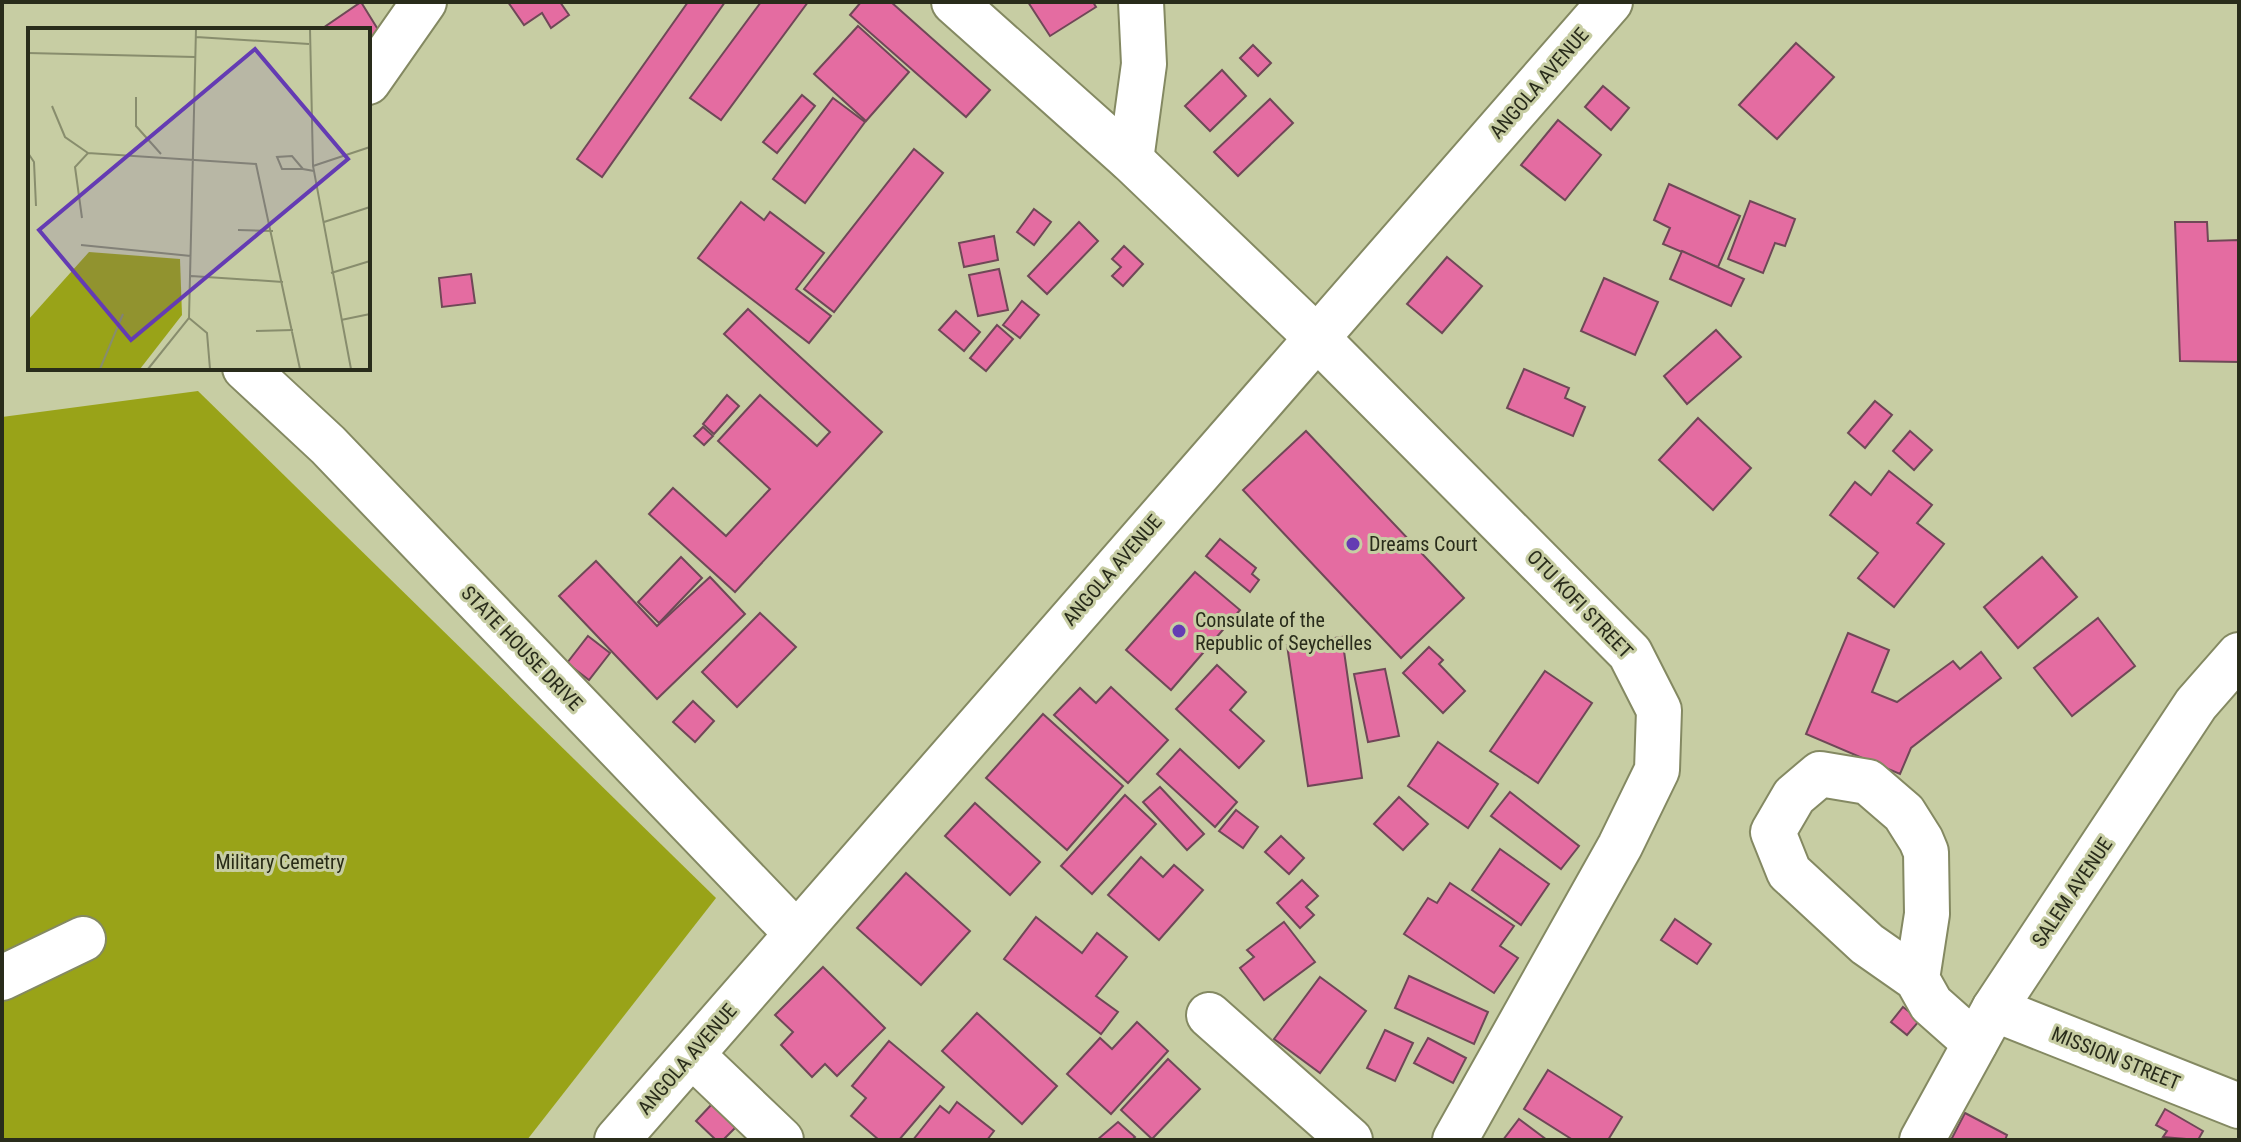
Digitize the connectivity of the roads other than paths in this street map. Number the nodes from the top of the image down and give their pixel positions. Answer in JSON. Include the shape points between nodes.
{"nodes":[{"id":1,"x":424,"y":2,"type":"edge"},
{"id":2,"x":954,"y":2,"type":"edge"},
{"id":3,"x":1141,"y":2,"type":"edge"},
{"id":4,"x":1610,"y":2,"type":"edge"},
{"id":5,"x":370,"y":79,"type":"edge"},
{"id":6,"x":1131,"y":160,"type":"junction"},
{"id":7,"x":1316,"y":337,"type":"junction"},
{"id":8,"x":247,"y":370,"type":"edge"},
{"id":9,"x":2239,"y":655,"type":"edge"},
{"id":10,"x":795,"y":932,"type":"junction"},
{"id":11,"x":83,"y":939,"type":"dead end"},
{"id":12,"x":2,"y":978,"type":"edge"},
{"id":13,"x":1917,"y":979,"type":"junction"},
{"id":14,"x":1209,"y":1015,"type":"dead end"},
{"id":15,"x":1984,"y":1026,"type":"junction"},
{"id":16,"x":692,"y":1055,"type":"junction"},
{"id":17,"x":2239,"y":1106,"type":"edge"},
{"id":18,"x":617,"y":1140,"type":"edge"},
{"id":19,"x":781,"y":1140,"type":"edge"},
{"id":20,"x":1350,"y":1140,"type":"edge"},
{"id":21,"x":1455,"y":1140,"type":"edge"},
{"id":22,"x":1922,"y":1140,"type":"edge"}],
"edges":[{"from":1,"to":5,"type":"street"},
{"from":2,"to":6,"type":"street","name":"OTU KOFI STREET"},
{"from":3,"to":6,"type":"street","via":[[1144,64]]},
{"from":4,"to":7,"type":"street","name":"ANGOLA AVENUE"},
{"from":6,"to":7,"type":"street","name":"OTU KOFI STREET"},
{"from":7,"to":10,"type":"street","name":"ANGOLA AVENUE"},
{"from":7,"to":21,"type":"street","name":"OTU KOFI STREET","via":[[1630,653],[1659,710],[1657,770]]},
{"from":8,"to":10,"type":"street","name":"STATE HOUSE DRIVE","via":[[339,456]]},
{"from":9,"to":15,"type":"street","name":"SALEM AVENUE","via":[[2196,704]]},
{"from":10,"to":16,"type":"street","name":"ANGOLA AVENUE"},
{"from":11,"to":12,"type":"street"},
{"from":13,"to":13,"type":"street","via":[[1927,914],[1926,852],[1921,840],[1904,813],[1868,782],[1820,774],[1794,796],[1773,832],[1789,872],[1867,944]]},
{"from":13,"to":15,"type":"street","name":"MISSION STREET","via":[[1931,1004]]},
{"from":14,"to":20,"type":"street"},
{"from":15,"to":17,"type":"street","name":"MISSION STREET"},
{"from":15,"to":22,"type":"street","name":"SALEM AVENUE"},
{"from":16,"to":18,"type":"street","name":"ANGOLA AVENUE"},
{"from":16,"to":19,"type":"street"}]}
